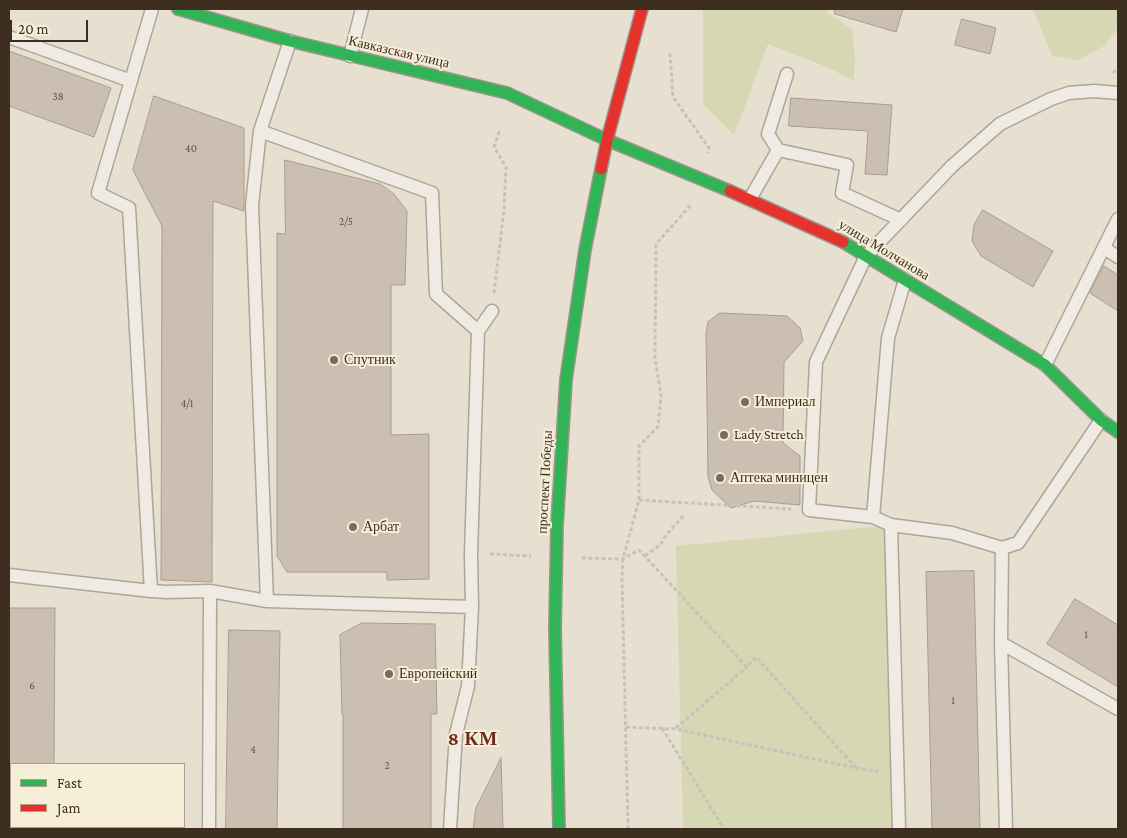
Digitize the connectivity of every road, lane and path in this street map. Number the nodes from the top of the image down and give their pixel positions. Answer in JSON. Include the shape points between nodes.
{"nodes":[{"id":1,"x":152,"y":9,"type":"edge"},
{"id":2,"x":178,"y":9,"type":"edge"},
{"id":3,"x":362,"y":9,"type":"edge"},
{"id":4,"x":642,"y":9,"type":"edge"},
{"id":5,"x":9,"y":37,"type":"edge"},
{"id":6,"x":290,"y":41,"type":"junction"},
{"id":7,"x":670,"y":53,"type":"dead end"},
{"id":8,"x":350,"y":56,"type":"junction"},
{"id":9,"x":787,"y":74,"type":"dead end"},
{"id":10,"x":131,"y":81,"type":"junction"},
{"id":11,"x":1118,"y":93,"type":"edge"},
{"id":12,"x":500,"y":130,"type":"dead end"},
{"id":13,"x":260,"y":131,"type":"junction"},
{"id":14,"x":607,"y":140,"type":"junction"},
{"id":15,"x":778,"y":150,"type":"junction"},
{"id":16,"x":700,"y":179,"type":"junction"},
{"id":17,"x":750,"y":199,"type":"junction"},
{"id":18,"x":1118,"y":219,"type":"edge"},
{"id":19,"x":901,"y":220,"type":"junction"},
{"id":20,"x":1104,"y":248,"type":"junction"},
{"id":21,"x":866,"y":256,"type":"junction"},
{"id":22,"x":1118,"y":257,"type":"edge"},
{"id":23,"x":905,"y":280,"type":"junction"},
{"id":24,"x":492,"y":311,"type":"joint"},
{"id":25,"x":478,"y":331,"type":"junction"},
{"id":26,"x":1045,"y":365,"type":"junction"},
{"id":27,"x":1101,"y":420,"type":"junction"},
{"id":28,"x":1118,"y":432,"type":"edge"},
{"id":29,"x":639,"y":500,"type":"junction"},
{"id":30,"x":810,"y":510,"type":"junction"},
{"id":31,"x":684,"y":514,"type":"dead end"},
{"id":32,"x":874,"y":517,"type":"junction"},
{"id":33,"x":890,"y":525,"type":"junction"},
{"id":34,"x":1002,"y":548,"type":"junction"},
{"id":35,"x":645,"y":556,"type":"junction"},
{"id":36,"x":623,"y":559,"type":"junction"},
{"id":37,"x":9,"y":575,"type":"edge"},
{"id":38,"x":151,"y":591,"type":"junction"},
{"id":39,"x":210,"y":591,"type":"junction"},
{"id":40,"x":267,"y":601,"type":"junction"},
{"id":41,"x":472,"y":606,"type":"junction"},
{"id":42,"x":1001,"y":643,"type":"junction"},
{"id":43,"x":746,"y":667,"type":"junction"},
{"id":44,"x":1118,"y":708,"type":"edge"},
{"id":45,"x":626,"y":727,"type":"junction"},
{"id":46,"x":662,"y":728,"type":"junction"},
{"id":47,"x":676,"y":729,"type":"junction"},
{"id":48,"x":856,"y":768,"type":"junction"},
{"id":49,"x":898,"y":773,"type":"junction"},
{"id":50,"x":209,"y":829,"type":"edge"},
{"id":51,"x":450,"y":829,"type":"edge"},
{"id":52,"x":559,"y":829,"type":"edge"},
{"id":53,"x":628,"y":829,"type":"edge"},
{"id":54,"x":724,"y":829,"type":"edge"},
{"id":55,"x":899,"y":829,"type":"edge"},
{"id":56,"x":1006,"y":829,"type":"edge"}],
"edges":[{"from":1,"to":10,"type":"lane"},
{"from":2,"to":6,"type":"street","name":"Кавказская улица"},
{"from":3,"to":8,"type":"lane"},
{"from":4,"to":14,"type":"street","name":"проспект Победы"},
{"from":5,"to":10,"type":"lane"},
{"from":6,"to":8,"type":"street","name":"Кавказская улица"},
{"from":6,"to":13,"type":"lane"},
{"from":7,"to":16,"type":"path","via":[[673,97],[709,148]]},
{"from":8,"to":14,"type":"street","name":"Кавказская улица","via":[[508,93]]},
{"from":9,"to":15,"type":"lane","via":[[768,134]]},
{"from":10,"to":38,"type":"lane","via":[[98,193],[129,208]]},
{"from":11,"to":19,"type":"lane","via":[[1069,93],[1000,124],[952,166]]},
{"from":12,"to":24,"type":"path","via":[[494,146],[506,167]]},
{"from":13,"to":25,"type":"lane","via":[[432,192],[436,294]]},
{"from":13,"to":40,"type":"lane","via":[[252,205]]},
{"from":14,"to":16,"type":"street","name":"улица Молчанова"},
{"from":14,"to":52,"type":"street","name":"проспект Победы","via":[[585,250],[566,380],[557,525],[555,628]]},
{"from":15,"to":17,"type":"lane"},
{"from":15,"to":19,"type":"lane","via":[[847,166],[842,194]]},
{"from":16,"to":17,"type":"street","name":"улица Молчанова"},
{"from":16,"to":29,"type":"path","via":[[688,207],[656,244],[655,358],[661,394],[658,427],[638,446]]},
{"from":17,"to":21,"type":"street","name":"улица Молчанова","via":[[838,239]]},
{"from":18,"to":20,"type":"lane"},
{"from":19,"to":21,"type":"lane"},
{"from":20,"to":22,"type":"lane"},
{"from":20,"to":26,"type":"lane"},
{"from":21,"to":23,"type":"street","name":"улица Молчанова"},
{"from":21,"to":30,"type":"lane","via":[[816,362]]},
{"from":23,"to":26,"type":"street","name":"улица Молчанова"},
{"from":23,"to":32,"type":"lane","via":[[888,338]]},
{"from":24,"to":25,"type":"lane"},
{"from":25,"to":41,"type":"lane"},
{"from":26,"to":27,"type":"street","name":"улица Молчанова"},
{"from":27,"to":28,"type":"street","name":"улица Молчанова"},
{"from":27,"to":34,"type":"lane","via":[[1018,543]]},
{"from":29,"to":30,"type":"path"},
{"from":29,"to":36,"type":"path"},
{"from":30,"to":32,"type":"lane"},
{"from":31,"to":35,"type":"path","via":[[661,544]]},
{"from":32,"to":33,"type":"lane"},
{"from":33,"to":34,"type":"lane","via":[[952,533]]},
{"from":33,"to":49,"type":"lane"},
{"from":34,"to":42,"type":"lane"},
{"from":35,"to":36,"type":"path","via":[[639,550]]},
{"from":35,"to":43,"type":"path"},
{"from":36,"to":45,"type":"path"},
{"from":37,"to":38,"type":"lane"},
{"from":38,"to":39,"type":"lane"},
{"from":39,"to":40,"type":"lane"},
{"from":39,"to":50,"type":"lane"},
{"from":40,"to":41,"type":"lane"},
{"from":41,"to":51,"type":"lane","via":[[468,686],[456,734]]},
{"from":42,"to":44,"type":"lane"},
{"from":42,"to":56,"type":"lane"},
{"from":43,"to":47,"type":"path"},
{"from":43,"to":48,"type":"path","via":[[756,657]]},
{"from":45,"to":46,"type":"path"},
{"from":45,"to":53,"type":"path"},
{"from":46,"to":47,"type":"path"},
{"from":46,"to":54,"type":"path"},
{"from":47,"to":48,"type":"path"},
{"from":48,"to":49,"type":"path"},
{"from":49,"to":55,"type":"lane"}]}
